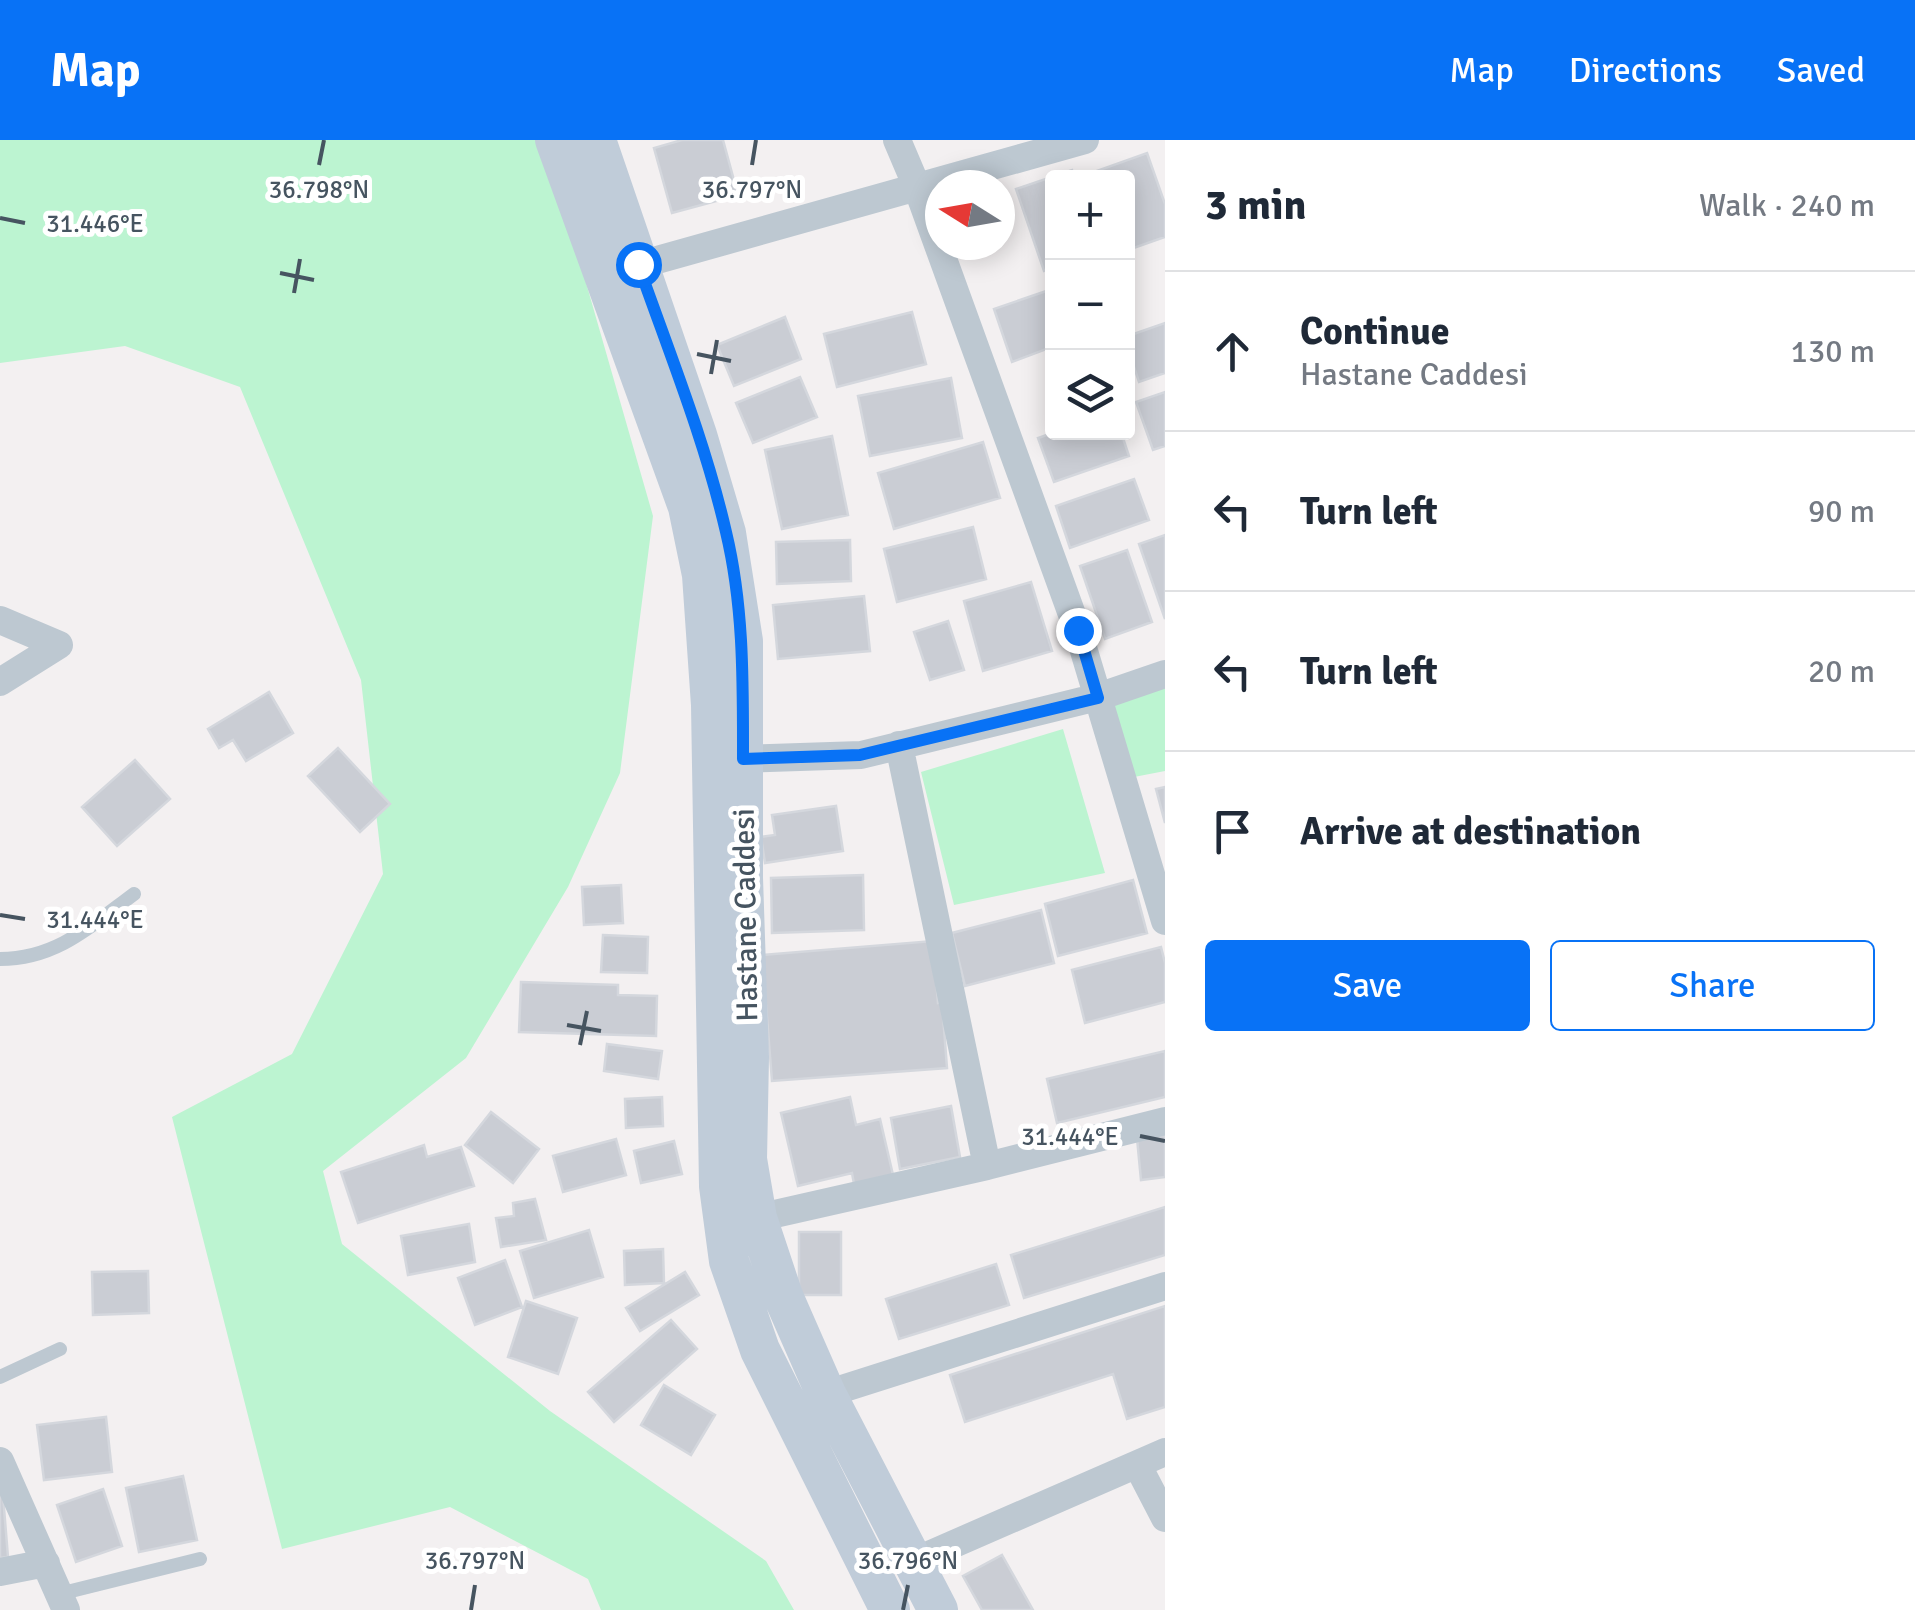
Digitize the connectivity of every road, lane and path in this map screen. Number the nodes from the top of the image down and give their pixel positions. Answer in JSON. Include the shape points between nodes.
{"nodes":[{"id":1,"x":555,"y":140,"type":"edge"},
{"id":2,"x":596,"y":140,"type":"edge"},
{"id":3,"x":897,"y":140,"type":"edge"},
{"id":4,"x":1086,"y":140,"type":"edge"},
{"id":5,"x":917,"y":187,"type":"junction"},
{"id":6,"x":622,"y":270,"type":"junction"},
{"id":7,"x":0,"y":620,"type":"edge"},
{"id":8,"x":1165,"y":674,"type":"edge"},
{"id":9,"x":0,"y":682,"type":"edge"},
{"id":10,"x":1098,"y":698,"type":"junction"},
{"id":11,"x":899,"y":746,"type":"junction"},
{"id":12,"x":743,"y":759,"type":"junction"},
{"id":13,"x":134,"y":894,"type":"dead end"},
{"id":14,"x":1165,"y":921,"type":"edge"},
{"id":15,"x":0,"y":959,"type":"edge"},
{"id":16,"x":1165,"y":1121,"type":"edge"},
{"id":17,"x":987,"y":1166,"type":"junction"},
{"id":18,"x":757,"y":1218,"type":"junction"},
{"id":19,"x":1165,"y":1286,"type":"edge"},
{"id":20,"x":60,"y":1350,"type":"dead end"},
{"id":21,"x":0,"y":1377,"type":"edge"},
{"id":22,"x":826,"y":1394,"type":"junction"},
{"id":23,"x":1165,"y":1452,"type":"edge"},
{"id":24,"x":0,"y":1460,"type":"edge"},
{"id":25,"x":1138,"y":1466,"type":"junction"},
{"id":26,"x":1165,"y":1518,"type":"edge"},
{"id":27,"x":200,"y":1558,"type":"dead end"},
{"id":28,"x":915,"y":1561,"type":"junction"},
{"id":29,"x":46,"y":1563,"type":"junction"},
{"id":30,"x":0,"y":1572,"type":"edge"},
{"id":31,"x":63,"y":1602,"type":"edge"},
{"id":32,"x":890,"y":1610,"type":"edge"},
{"id":33,"x":938,"y":1610,"type":"edge"}],
"edges":[{"from":1,"to":6,"type":"main road","name":"Hastane Caddesi"},
{"from":2,"to":6,"type":"main road","name":"Hastane Caddesi"},
{"from":3,"to":5,"type":"street"},
{"from":4,"to":5,"type":"street"},
{"from":5,"to":6,"type":"street"},
{"from":5,"to":10,"type":"street"},
{"from":6,"to":12,"type":"main road","name":"Hastane Caddesi","via":[[697,435],[726,533],[743,641]]},
{"from":6,"to":32,"type":"main road","name":"Hastane Caddesi","via":[[702,575],[719,1186],[729,1260],[760,1350]]},
{"from":7,"to":9,"type":"street","via":[[59,645]]},
{"from":8,"to":10,"type":"street"},
{"from":10,"to":11,"type":"street"},
{"from":10,"to":14,"type":"street"},
{"from":11,"to":12,"type":"street","via":[[860,755]]},
{"from":11,"to":17,"type":"street"},
{"from":12,"to":18,"type":"main road","name":"Hastane Caddesi","via":[[747,1159]]},
{"from":13,"to":15,"type":"lane","via":[[52,951]]},
{"from":16,"to":17,"type":"street"},
{"from":17,"to":18,"type":"street"},
{"from":18,"to":22,"type":"main road","name":"Hastane Caddesi","via":[[782,1296]]},
{"from":19,"to":22,"type":"street"},
{"from":20,"to":21,"type":"lane"},
{"from":22,"to":28,"type":"main road","name":"Hastane Caddesi"},
{"from":23,"to":25,"type":"street"},
{"from":24,"to":29,"type":"street"},
{"from":25,"to":26,"type":"street"},
{"from":25,"to":28,"type":"street"},
{"from":27,"to":31,"type":"lane"},
{"from":28,"to":33,"type":"main road","name":"Hastane Caddesi"},
{"from":29,"to":30,"type":"street"},
{"from":29,"to":31,"type":"street"}]}
